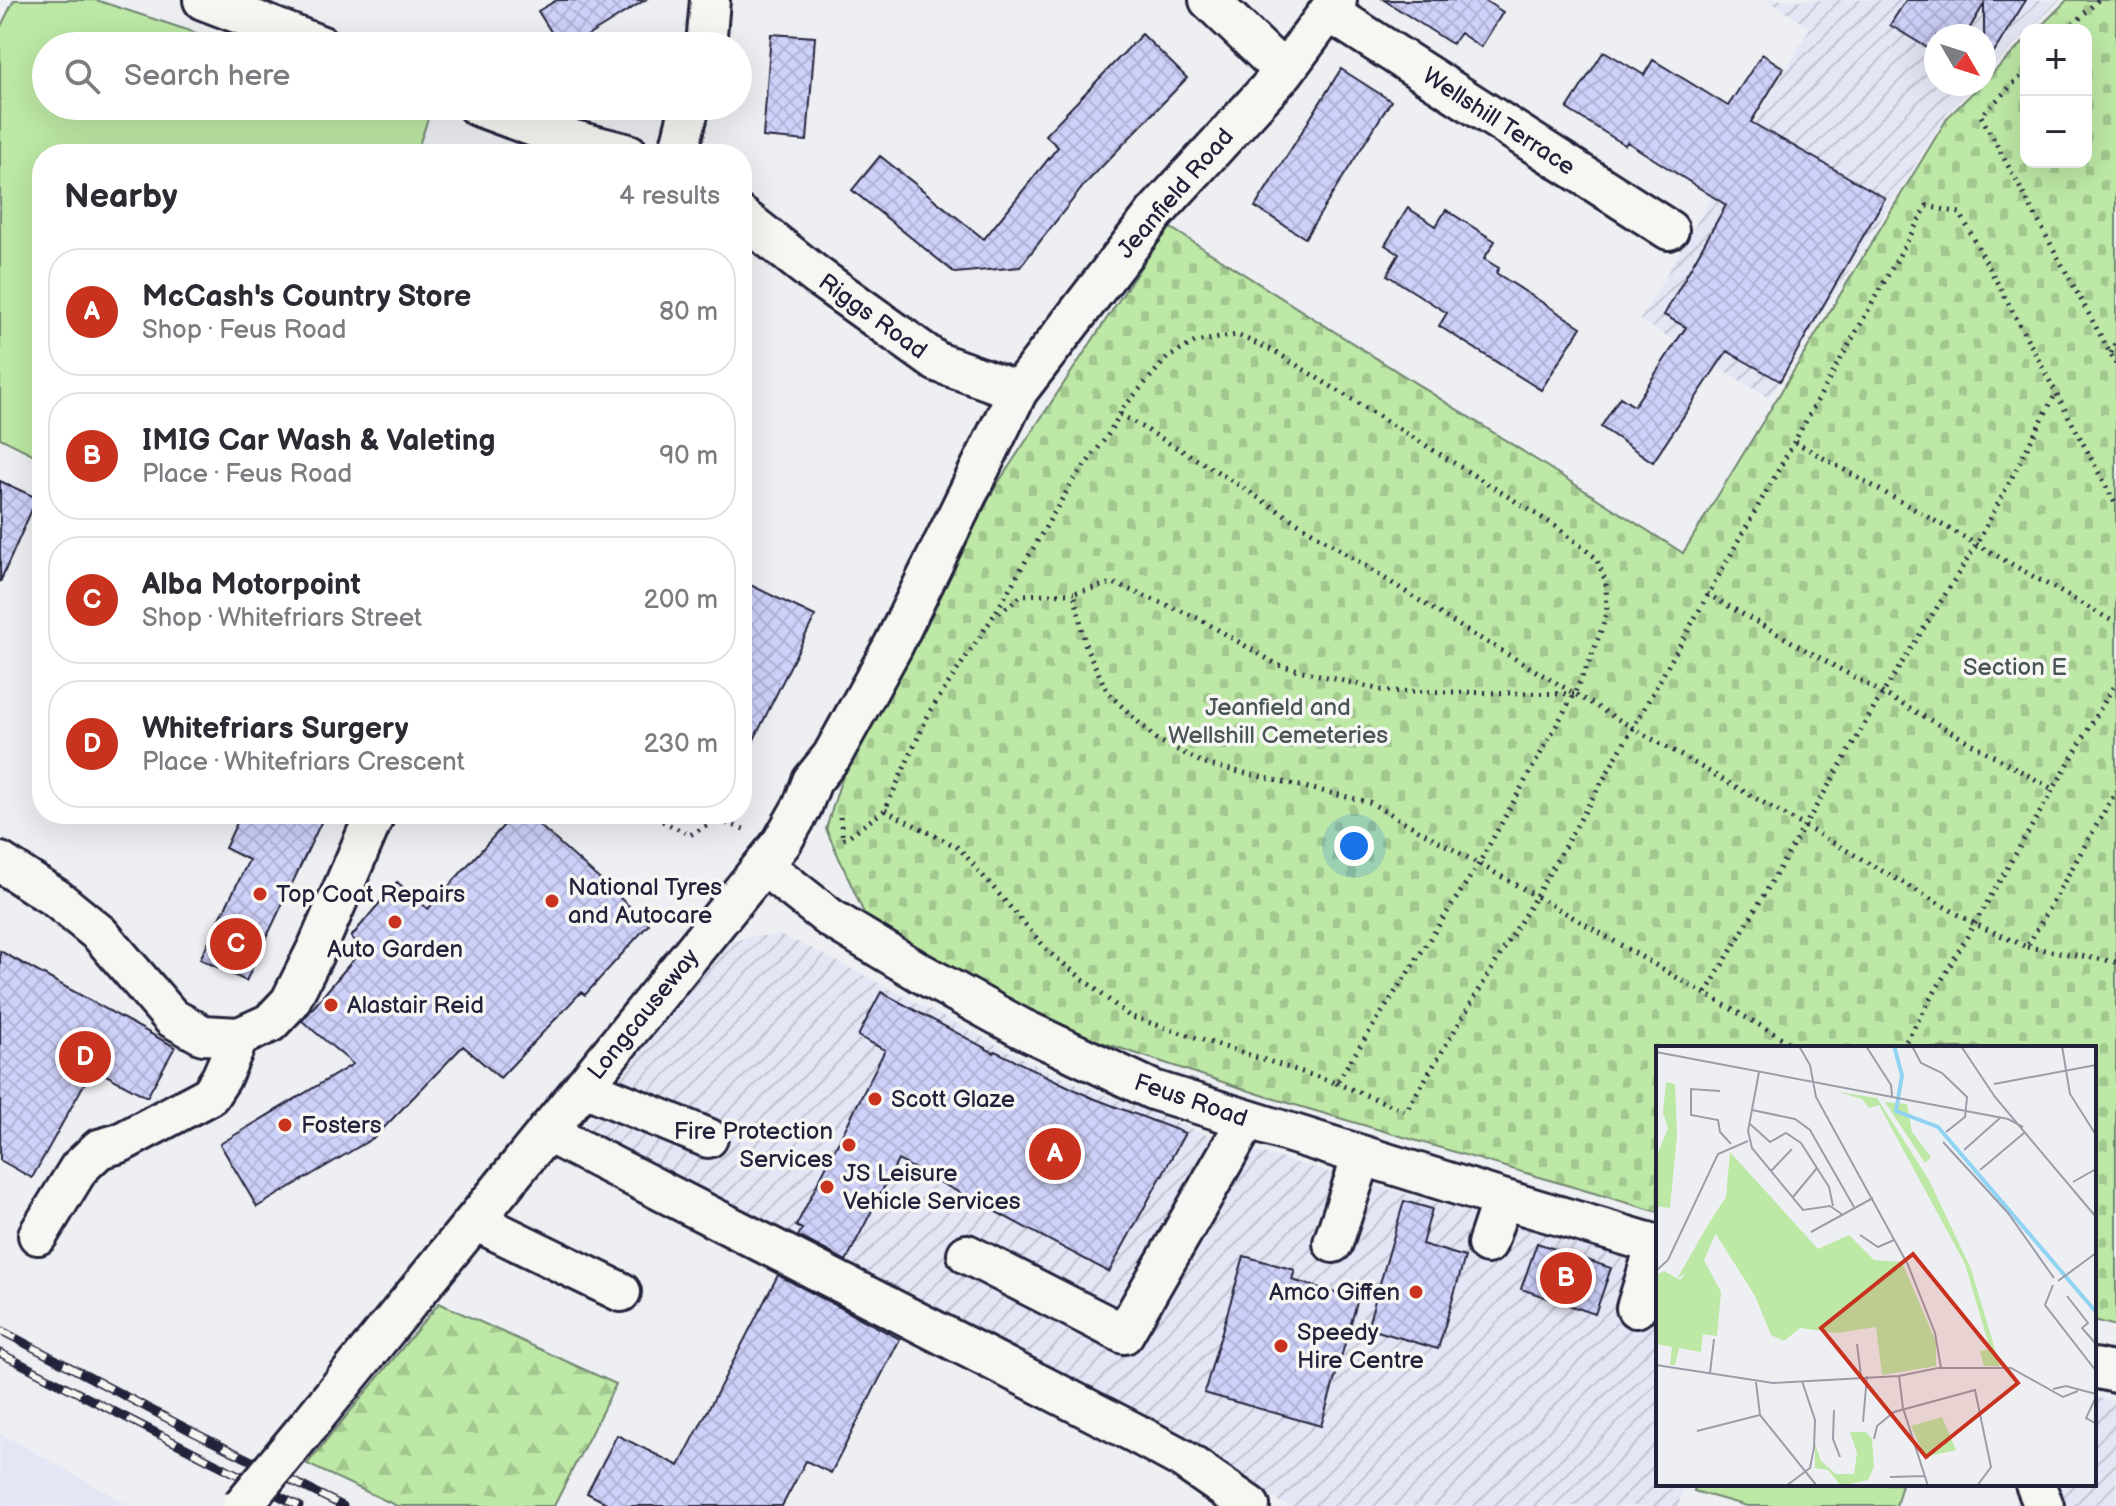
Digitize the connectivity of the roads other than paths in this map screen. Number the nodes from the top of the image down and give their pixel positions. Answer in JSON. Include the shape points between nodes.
{"nodes":[{"id":1,"x":203,"y":0,"type":"edge"},
{"id":2,"x":710,"y":0,"type":"edge"},
{"id":3,"x":1209,"y":0,"type":"edge"},
{"id":4,"x":1333,"y":6,"type":"edge"},
{"id":5,"x":286,"y":32,"type":"edge"},
{"id":6,"x":707,"y":32,"type":"edge"},
{"id":7,"x":1284,"y":72,"type":"junction"},
{"id":8,"x":515,"y":120,"type":"edge"},
{"id":9,"x":686,"y":120,"type":"edge"},
{"id":10,"x":595,"y":144,"type":"edge"},
{"id":11,"x":680,"y":144,"type":"edge"},
{"id":12,"x":752,"y":225,"type":"edge"},
{"id":13,"x":1669,"y":230,"type":"dead end"},
{"id":14,"x":1018,"y":391,"type":"junction"},
{"id":15,"x":371,"y":824,"type":"edge"},
{"id":16,"x":764,"y":866,"type":"junction"},
{"id":17,"x":4,"y":875,"type":"edge"},
{"id":18,"x":239,"y":1037,"type":"junction"},
{"id":19,"x":584,"y":1087,"type":"junction"},
{"id":20,"x":1247,"y":1120,"type":"junction"},
{"id":21,"x":546,"y":1132,"type":"junction"},
{"id":22,"x":708,"y":1138,"type":"dead end"},
{"id":23,"x":1362,"y":1156,"type":"junction"},
{"id":24,"x":1502,"y":1199,"type":"junction"},
{"id":25,"x":475,"y":1221,"type":"junction"},
{"id":26,"x":38,"y":1235,"type":"dead end"},
{"id":27,"x":1333,"y":1243,"type":"dead end"},
{"id":28,"x":1487,"y":1244,"type":"dead end"},
{"id":29,"x":1656,"y":1245,"type":"edge"},
{"id":30,"x":1656,"y":1248,"type":"edge"},
{"id":31,"x":967,"y":1254,"type":"dead end"},
{"id":32,"x":621,"y":1292,"type":"dead end"},
{"id":33,"x":1636,"y":1308,"type":"dead end"},
{"id":34,"x":2096,"y":1368,"type":"edge"},
{"id":35,"x":2116,"y":1373,"type":"edge"},
{"id":36,"x":2036,"y":1486,"type":"edge"},
{"id":37,"x":242,"y":1506,"type":"edge"},
{"id":38,"x":1250,"y":1506,"type":"edge"},
{"id":39,"x":2044,"y":1506,"type":"edge"}],
"edges":[{"from":1,"to":5,"type":"street"},
{"from":2,"to":6,"type":"street"},
{"from":3,"to":7,"type":"street"},
{"from":4,"to":7,"type":"street","name":"Jeanfield Road"},
{"from":4,"to":13,"type":"street","name":"Wellshill Terrace"},
{"from":7,"to":14,"type":"street","name":"Jeanfield Road","via":[[1155,213]]},
{"from":8,"to":10,"type":"street"},
{"from":9,"to":11,"type":"street"},
{"from":12,"to":14,"type":"street","name":"Riggs Road","via":[[937,362]]},
{"from":14,"to":16,"type":"street","name":"Longcauseway","via":[[893,646]]},
{"from":15,"to":18,"type":"street","via":[[290,1002],[270,1023]]},
{"from":16,"to":19,"type":"street","name":"Longcauseway"},
{"from":16,"to":20,"type":"street","name":"Feus Road","via":[[830,918],[1021,1028],[1153,1090]]},
{"from":17,"to":18,"type":"street","via":[[57,899],[100,934],[172,1018],[203,1035]]},
{"from":18,"to":26,"type":"street","via":[[210,1095],[99,1149],[79,1168]]},
{"from":19,"to":21,"type":"street","name":"Longcauseway"},
{"from":19,"to":22,"type":"street"},
{"from":20,"to":23,"type":"street","name":"Feus Road"},
{"from":20,"to":31,"type":"street","via":[[1124,1334]]},
{"from":21,"to":25,"type":"street","name":"Longcauseway"},
{"from":21,"to":38,"type":"street","via":[[1135,1433]]},
{"from":23,"to":24,"type":"street","name":"Feus Road"},
{"from":23,"to":27,"type":"street"},
{"from":24,"to":28,"type":"street"},
{"from":24,"to":29,"type":"street","name":"Feus Road"},
{"from":25,"to":32,"type":"street"},
{"from":25,"to":37,"type":"street","name":"Longcauseway","bridge":true},
{"from":30,"to":33,"type":"street"},
{"from":34,"to":35,"type":"street"},
{"from":36,"to":39,"type":"street"}]}
